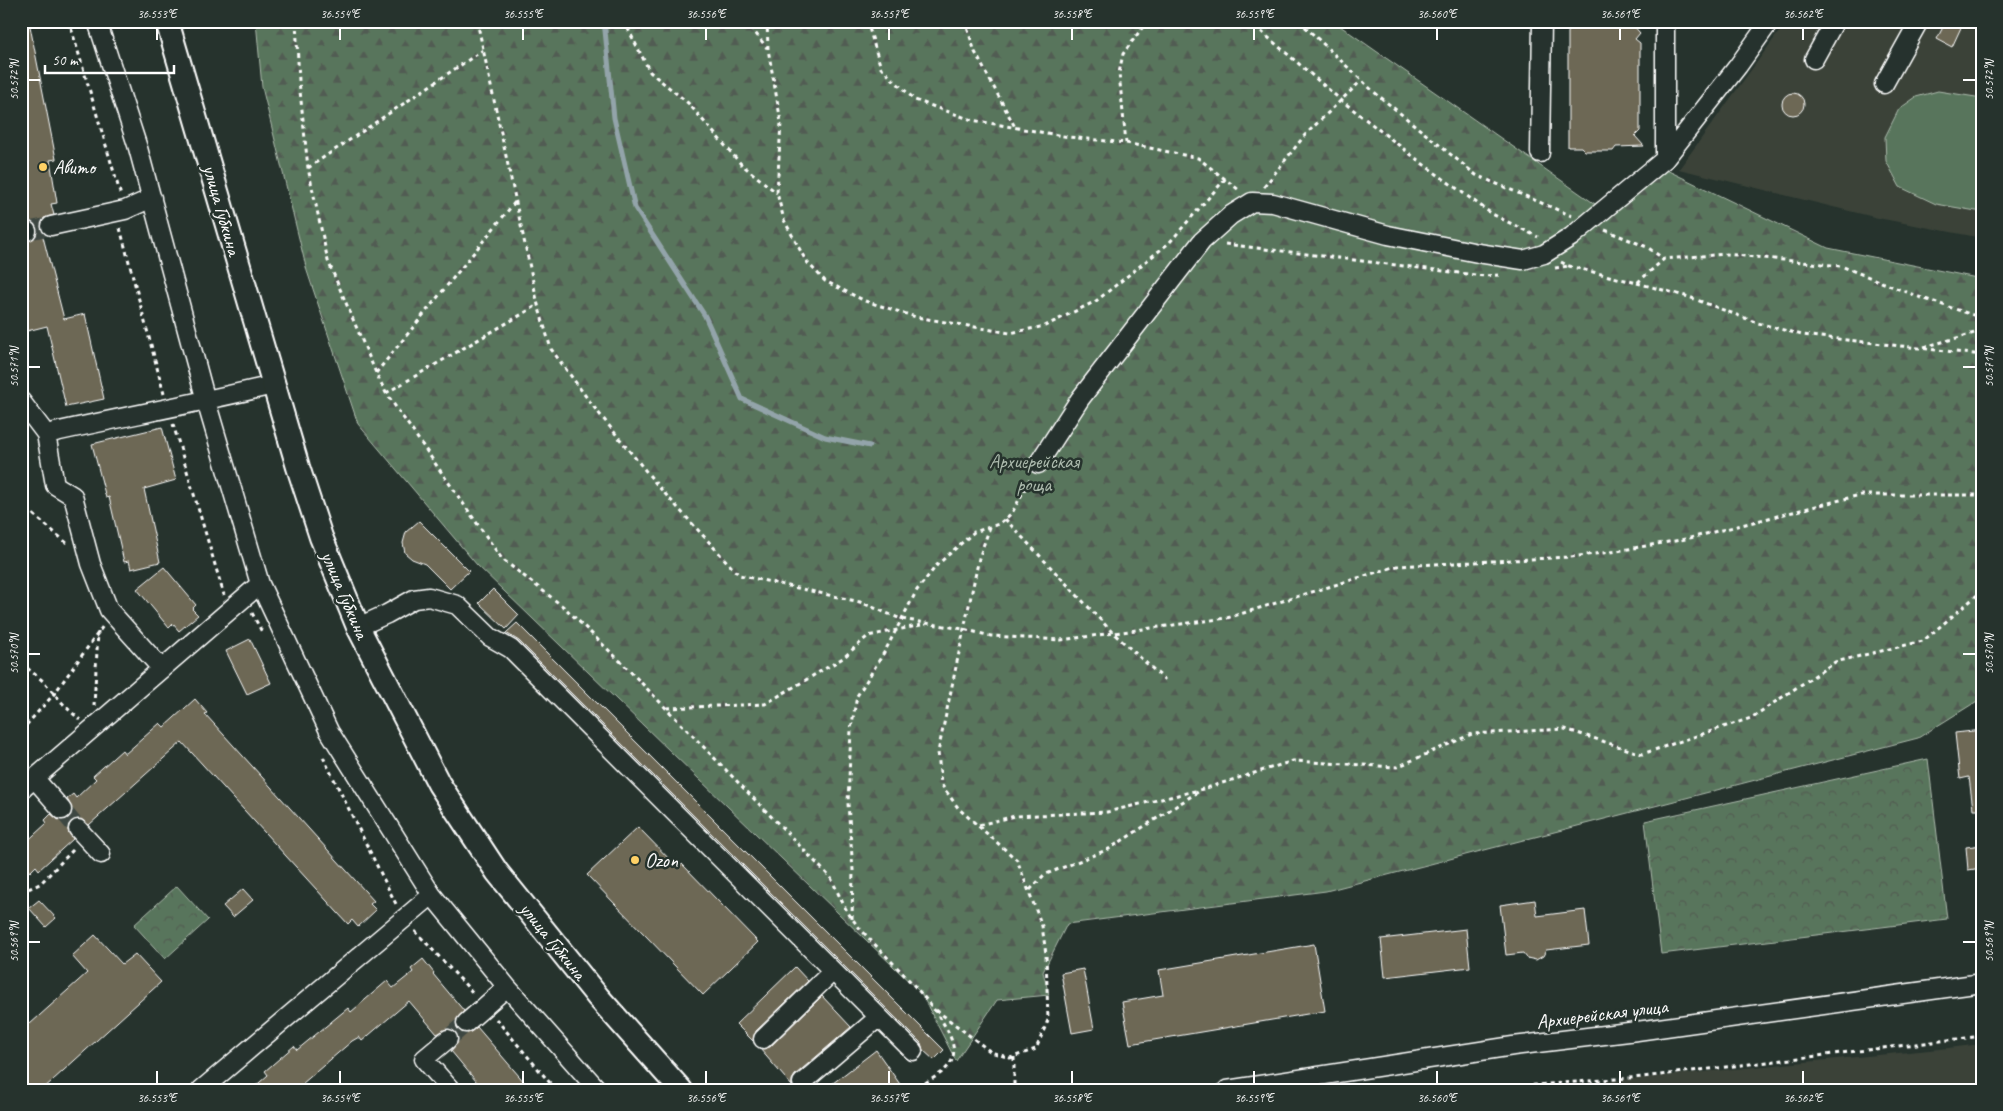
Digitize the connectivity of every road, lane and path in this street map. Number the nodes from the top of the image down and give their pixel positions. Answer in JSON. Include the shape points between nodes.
{"nodes":[{"id":1,"x":60,"y":21,"type":"edge"},
{"id":2,"x":69,"y":21,"type":"edge"},
{"id":3,"x":167,"y":21,"type":"edge"},
{"id":4,"x":296,"y":21,"type":"edge"},
{"id":5,"x":477,"y":21,"type":"edge"},
{"id":6,"x":624,"y":21,"type":"edge"},
{"id":7,"x":746,"y":21,"type":"edge"},
{"id":8,"x":767,"y":21,"type":"edge"},
{"id":9,"x":867,"y":21,"type":"edge"},
{"id":10,"x":965,"y":21,"type":"edge"},
{"id":11,"x":1147,"y":21,"type":"edge"},
{"id":12,"x":1249,"y":21,"type":"edge"},
{"id":13,"x":1299,"y":21,"type":"edge"},
{"id":14,"x":1542,"y":21,"type":"edge"},
{"id":15,"x":1664,"y":21,"type":"edge"},
{"id":16,"x":1835,"y":21,"type":"edge"},
{"id":17,"x":1919,"y":21,"type":"edge"},
{"id":18,"x":92,"y":22,"type":"edge"},
{"id":19,"x":1765,"y":23,"type":"edge"},
{"id":20,"x":71,"y":26,"type":"junction"},
{"id":21,"x":768,"y":49,"type":"junction"},
{"id":22,"x":483,"y":50,"type":"junction"},
{"id":23,"x":1814,"y":59,"type":"dead end"},
{"id":24,"x":1361,"y":80,"type":"junction"},
{"id":25,"x":1884,"y":84,"type":"dead end"},
{"id":26,"x":1342,"y":101,"type":"junction"},
{"id":27,"x":1015,"y":127,"type":"junction"},
{"id":28,"x":1126,"y":143,"type":"junction"},
{"id":29,"x":1540,"y":153,"type":"dead end"},
{"id":30,"x":1665,"y":159,"type":"junction"},
{"id":31,"x":308,"y":168,"type":"junction"},
{"id":32,"x":1226,"y":178,"type":"junction"},
{"id":33,"x":777,"y":194,"type":"junction"},
{"id":34,"x":152,"y":198,"type":"junction"},
{"id":35,"x":515,"y":202,"type":"junction"},
{"id":36,"x":1252,"y":202,"type":"junction"},
{"id":37,"x":125,"y":210,"type":"junction"},
{"id":38,"x":1588,"y":223,"type":"junction"},
{"id":39,"x":52,"y":226,"type":"tunnel mouth"},
{"id":40,"x":1202,"y":241,"type":"junction"},
{"id":41,"x":1550,"y":256,"type":"junction"},
{"id":42,"x":1664,"y":259,"type":"junction"},
{"id":43,"x":1569,"y":266,"type":"junction"},
{"id":44,"x":1503,"y":274,"type":"dead end"},
{"id":45,"x":1637,"y":283,"type":"junction"},
{"id":46,"x":538,"y":305,"type":"junction"},
{"id":47,"x":1982,"y":318,"type":"edge"},
{"id":48,"x":1982,"y":331,"type":"edge"},
{"id":49,"x":1921,"y":348,"type":"junction"},
{"id":50,"x":1982,"y":355,"type":"edge"},
{"id":51,"x":376,"y":373,"type":"junction"},
{"id":52,"x":273,"y":385,"type":"junction"},
{"id":53,"x":386,"y":392,"type":"junction"},
{"id":54,"x":206,"y":401,"type":"junction"},
{"id":55,"x":21,"y":402,"type":"edge"},
{"id":56,"x":168,"y":408,"type":"junction"},
{"id":57,"x":46,"y":434,"type":"junction"},
{"id":58,"x":1038,"y":464,"type":"joint"},
{"id":59,"x":1982,"y":495,"type":"edge"},
{"id":60,"x":21,"y":504,"type":"edge"},
{"id":61,"x":1005,"y":520,"type":"junction"},
{"id":62,"x":990,"y":527,"type":"junction"},
{"id":63,"x":91,"y":564,"type":"junction"},
{"id":64,"x":260,"y":584,"type":"junction"},
{"id":65,"x":1982,"y":591,"type":"edge"},
{"id":66,"x":229,"y":610,"type":"junction"},
{"id":67,"x":112,"y":613,"type":"junction"},
{"id":68,"x":901,"y":619,"type":"junction"},
{"id":69,"x":928,"y":624,"type":"junction"},
{"id":70,"x":358,"y":627,"type":"junction"},
{"id":71,"x":964,"y":629,"type":"junction"},
{"id":72,"x":98,"y":632,"type":"junction"},
{"id":73,"x":896,"y":632,"type":"junction"},
{"id":74,"x":1112,"y":632,"type":"junction"},
{"id":75,"x":21,"y":663,"type":"edge"},
{"id":76,"x":161,"y":668,"type":"junction"},
{"id":77,"x":1165,"y":680,"type":"dead end"},
{"id":78,"x":54,"y":694,"type":"junction"},
{"id":79,"x":666,"y":708,"type":"junction"},
{"id":80,"x":92,"y":730,"type":"junction"},
{"id":81,"x":21,"y":731,"type":"edge"},
{"id":82,"x":28,"y":785,"type":"edge"},
{"id":83,"x":1203,"y":789,"type":"junction"},
{"id":84,"x":62,"y":810,"type":"tunnel mouth"},
{"id":85,"x":979,"y":825,"type":"junction"},
{"id":86,"x":82,"y":833,"type":"joint"},
{"id":87,"x":100,"y":854,"type":"dead end"},
{"id":88,"x":1030,"y":890,"type":"junction"},
{"id":89,"x":21,"y":892,"type":"edge"},
{"id":90,"x":432,"y":895,"type":"junction"},
{"id":91,"x":852,"y":920,"type":"junction"},
{"id":92,"x":833,"y":971,"type":"junction"},
{"id":93,"x":1982,"y":983,"type":"edge"},
{"id":94,"x":507,"y":987,"type":"junction"},
{"id":95,"x":933,"y":1008,"type":"junction"},
{"id":96,"x":879,"y":1017,"type":"junction"},
{"id":97,"x":466,"y":1023,"type":"tunnel mouth"},
{"id":98,"x":1982,"y":1036,"type":"edge"},
{"id":99,"x":763,"y":1038,"type":"dead end"},
{"id":100,"x":448,"y":1039,"type":"tunnel mouth"},
{"id":101,"x":913,"y":1051,"type":"dead end"},
{"id":102,"x":1014,"y":1057,"type":"junction"},
{"id":103,"x":802,"y":1083,"type":"dead end"},
{"id":104,"x":1294,"y":1085,"type":"edge"},
{"id":105,"x":201,"y":1090,"type":"edge"},
{"id":106,"x":451,"y":1090,"type":"edge"},
{"id":107,"x":598,"y":1090,"type":"edge"},
{"id":108,"x":681,"y":1090,"type":"edge"},
{"id":109,"x":921,"y":1090,"type":"edge"},
{"id":110,"x":1014,"y":1090,"type":"edge"},
{"id":111,"x":1227,"y":1090,"type":"edge"},
{"id":112,"x":1469,"y":1090,"type":"edge"}],
"edges":[{"from":1,"to":20,"type":"path"},
{"from":2,"to":20,"type":"path"},
{"from":3,"to":52,"type":"main road","name":"улица Губкина"},
{"from":4,"to":31,"type":"path"},
{"from":5,"to":22,"type":"path"},
{"from":6,"to":33,"type":"path","via":[[650,72],[688,103],[741,164]]},
{"from":7,"to":21,"type":"path"},
{"from":8,"to":21,"type":"path"},
{"from":9,"to":27,"type":"path","via":[[881,68],[915,100],[972,120]]},
{"from":10,"to":27,"type":"path","via":[[975,52]]},
{"from":11,"to":28,"type":"path","via":[[1123,54],[1119,72]]},
{"from":12,"to":26,"type":"path"},
{"from":13,"to":24,"type":"path"},
{"from":14,"to":29,"type":"street"},
{"from":15,"to":30,"type":"street"},
{"from":16,"to":23,"type":"street"},
{"from":17,"to":25,"type":"street"},
{"from":18,"to":20,"type":"path"},
{"from":18,"to":34,"type":"street","via":[[138,148]]},
{"from":19,"to":30,"type":"street","via":[[1738,66]]},
{"from":20,"to":37,"type":"path"},
{"from":21,"to":33,"type":"path","via":[[781,122]]},
{"from":22,"to":31,"type":"path"},
{"from":22,"to":35,"type":"path"},
{"from":24,"to":26,"type":"path"},
{"from":24,"to":38,"type":"path","via":[[1476,175]]},
{"from":26,"to":36,"type":"path","via":[[1305,135]]},
{"from":26,"to":41,"type":"path"},
{"from":27,"to":28,"type":"path"},
{"from":28,"to":32,"type":"path","via":[[1198,158]]},
{"from":30,"to":38,"type":"street"},
{"from":31,"to":51,"type":"path","via":[[328,261]]},
{"from":32,"to":33,"type":"path","via":[[1169,242],[1096,301],[1045,326],[1010,333],[916,317],[865,301],[825,281],[806,261],[784,220]]},
{"from":32,"to":36,"type":"path"},
{"from":34,"to":37,"type":"street"},
{"from":34,"to":54,"type":"street"},
{"from":35,"to":46,"type":"path"},
{"from":35,"to":51,"type":"path"},
{"from":36,"to":40,"type":"street","via":[[1231,215]]},
{"from":36,"to":41,"type":"street","via":[[1273,204],[1388,235],[1478,253],[1523,260]]},
{"from":37,"to":39,"type":"street"},
{"from":37,"to":56,"type":"path","via":[[120,228]]},
{"from":38,"to":41,"type":"street"},
{"from":38,"to":42,"type":"path","via":[[1648,247]]},
{"from":40,"to":44,"type":"path","via":[[1484,276]]},
{"from":40,"to":58,"type":"street","via":[[1080,399]]},
{"from":41,"to":43,"type":"path"},
{"from":41,"to":43,"type":"path"},
{"from":42,"to":45,"type":"path"},
{"from":42,"to":47,"type":"path","via":[[1726,254],[1841,266]]},
{"from":43,"to":45,"type":"path"},
{"from":45,"to":49,"type":"path","via":[[1802,335]]},
{"from":46,"to":53,"type":"path"},
{"from":46,"to":68,"type":"path","via":[[552,349],[593,406],[658,486],[739,575],[860,602]]},
{"from":48,"to":49,"type":"path"},
{"from":49,"to":50,"type":"path"},
{"from":51,"to":53,"type":"path"},
{"from":52,"to":54,"type":"street"},
{"from":52,"to":70,"type":"main road","name":"улица Губкина","via":[[321,537]]},
{"from":53,"to":79,"type":"path","via":[[502,559],[565,608]]},
{"from":54,"to":56,"type":"street"},
{"from":54,"to":64,"type":"street"},
{"from":55,"to":57,"type":"street"},
{"from":56,"to":57,"type":"street"},
{"from":56,"to":66,"type":"path"},
{"from":57,"to":63,"type":"street","via":[[55,485],[73,496]]},
{"from":58,"to":61,"type":"path"},
{"from":59,"to":74,"type":"path","via":[[1860,495],[1686,539],[1611,552],[1397,566],[1227,618]]},
{"from":60,"to":63,"type":"path"},
{"from":61,"to":62,"type":"path"},
{"from":61,"to":74,"type":"path"},
{"from":62,"to":68,"type":"path","via":[[974,532],[937,566],[917,590]]},
{"from":62,"to":71,"type":"path","via":[[979,558]]},
{"from":63,"to":67,"type":"street"},
{"from":64,"to":66,"type":"street"},
{"from":64,"to":90,"type":"street","via":[[329,731]]},
{"from":65,"to":83,"type":"path","via":[[1923,641],[1835,662],[1751,718],[1642,754],[1565,730],[1472,734],[1397,767],[1293,761]]},
{"from":66,"to":76,"type":"street"},
{"from":67,"to":72,"type":"path"},
{"from":67,"to":76,"type":"street"},
{"from":68,"to":69,"type":"path"},
{"from":68,"to":73,"type":"path"},
{"from":69,"to":71,"type":"path"},
{"from":69,"to":73,"type":"path"},
{"from":70,"to":92,"type":"street","via":[[414,599],[429,597],[457,605],[490,637],[511,649]]},
{"from":70,"to":108,"type":"main road","name":"улица Губкина","via":[[439,784],[498,872],[598,997]]},
{"from":71,"to":74,"type":"path","via":[[991,636],[1061,640]]},
{"from":71,"to":85,"type":"path","via":[[938,752],[941,784],[959,809]]},
{"from":72,"to":78,"type":"path"},
{"from":72,"to":80,"type":"path"},
{"from":73,"to":79,"type":"path","via":[[868,636],[843,658],[765,704]]},
{"from":73,"to":91,"type":"path","via":[[857,696],[851,730],[848,804],[853,870]]},
{"from":74,"to":77,"type":"path"},
{"from":75,"to":78,"type":"path"},
{"from":76,"to":80,"type":"street"},
{"from":78,"to":80,"type":"path"},
{"from":78,"to":81,"type":"path"},
{"from":79,"to":91,"type":"path","via":[[831,878]]},
{"from":80,"to":82,"type":"street"},
{"from":82,"to":84,"type":"street"},
{"from":83,"to":85,"type":"path","via":[[1107,812],[1015,816]]},
{"from":83,"to":88,"type":"path","via":[[1109,849],[1044,874]]},
{"from":85,"to":88,"type":"path","via":[[1017,860]]},
{"from":86,"to":87,"type":"street"},
{"from":86,"to":89,"type":"path","via":[[40,884]]},
{"from":88,"to":102,"type":"path","via":[[1044,935],[1048,1020],[1036,1049]]},
{"from":90,"to":94,"type":"street"},
{"from":90,"to":105,"type":"street"},
{"from":91,"to":95,"type":"path","via":[[907,976]]},
{"from":92,"to":96,"type":"street"},
{"from":92,"to":99,"type":"street"},
{"from":93,"to":104,"type":"street","name":"Архиерейская улица","via":[[1513,1046]]},
{"from":94,"to":97,"type":"street"},
{"from":94,"to":107,"type":"street"},
{"from":95,"to":102,"type":"path","via":[[991,1052]]},
{"from":95,"to":109,"type":"path","via":[[953,1040],[953,1059],[945,1069],[920,1086]]},
{"from":96,"to":101,"type":"street"},
{"from":96,"to":103,"type":"street"},
{"from":98,"to":112,"type":"path","via":[[1643,1077]]},
{"from":100,"to":106,"type":"street","via":[[424,1059]]},
{"from":102,"to":110,"type":"path"},
{"from":104,"to":111,"type":"street","name":"Архиерейская улица"}]}
